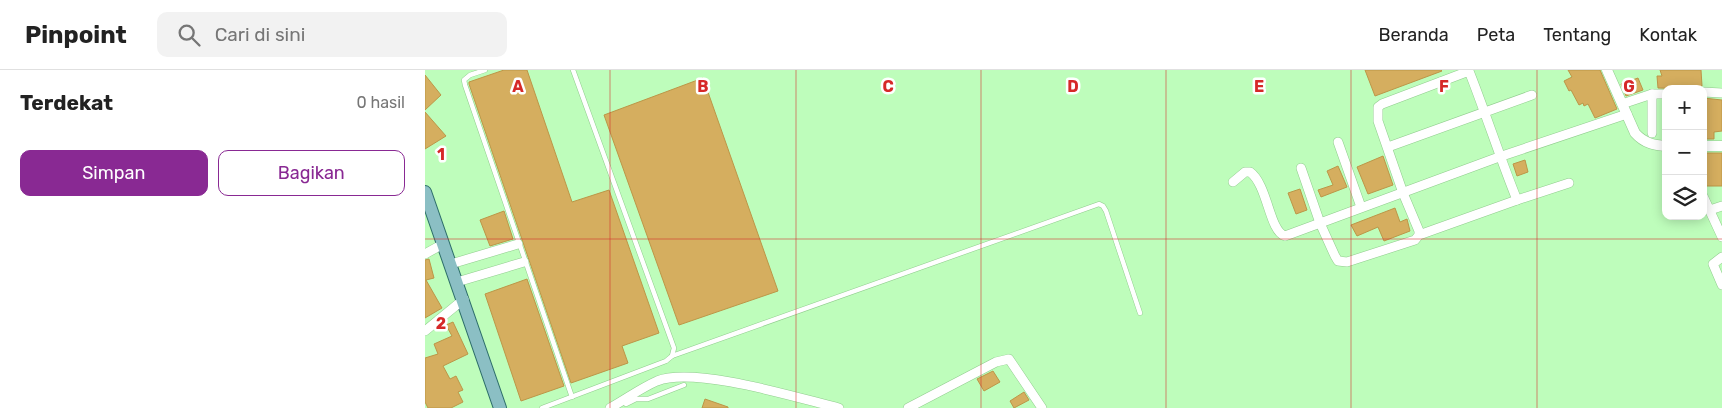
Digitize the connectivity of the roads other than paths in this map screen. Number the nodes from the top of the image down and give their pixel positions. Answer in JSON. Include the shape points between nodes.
{"nodes":[{"id":1,"x":485,"y":70,"type":"edge"},
{"id":2,"x":573,"y":70,"type":"edge"},
{"id":3,"x":1470,"y":70,"type":"edge"},
{"id":4,"x":1607,"y":70,"type":"edge"},
{"id":5,"x":1707,"y":92,"type":"edge"},
{"id":6,"x":1722,"y":93,"type":"edge"},
{"id":7,"x":1652,"y":94,"type":"junction"},
{"id":8,"x":1662,"y":94,"type":"edge"},
{"id":9,"x":1532,"y":95,"type":"dead end"},
{"id":10,"x":1625,"y":109,"type":"junction"},
{"id":11,"x":1485,"y":113,"type":"junction"},
{"id":12,"x":1652,"y":133,"type":"dead end"},
{"id":13,"x":1338,"y":142,"type":"dead end"},
{"id":14,"x":1662,"y":145,"type":"edge"},
{"id":15,"x":1707,"y":146,"type":"edge"},
{"id":16,"x":1722,"y":146,"type":"edge"},
{"id":17,"x":1388,"y":148,"type":"junction"},
{"id":18,"x":1499,"y":157,"type":"junction"},
{"id":19,"x":1301,"y":168,"type":"dead end"},
{"id":20,"x":1233,"y":182,"type":"dead end"},
{"id":21,"x":1569,"y":183,"type":"dead end"},
{"id":22,"x":425,"y":192,"type":"edge"},
{"id":23,"x":1403,"y":193,"type":"junction"},
{"id":24,"x":1517,"y":200,"type":"junction"},
{"id":25,"x":1707,"y":204,"type":"edge"},
{"id":26,"x":1722,"y":206,"type":"edge"},
{"id":27,"x":1361,"y":207,"type":"junction"},
{"id":28,"x":1710,"y":210,"type":"junction"},
{"id":29,"x":1320,"y":223,"type":"junction"},
{"id":30,"x":1419,"y":235,"type":"junction"},
{"id":31,"x":1722,"y":237,"type":"edge"},
{"id":32,"x":518,"y":244,"type":"junction"},
{"id":33,"x":434,"y":249,"type":"edge"},
{"id":34,"x":1722,"y":257,"type":"edge"},
{"id":35,"x":524,"y":262,"type":"junction"},
{"id":36,"x":451,"y":264,"type":"junction"},
{"id":37,"x":457,"y":282,"type":"junction"},
{"id":38,"x":1722,"y":285,"type":"edge"},
{"id":39,"x":464,"y":299,"type":"junction"},
{"id":40,"x":1141,"y":313,"type":"dead end"},
{"id":41,"x":425,"y":331,"type":"edge"},
{"id":42,"x":672,"y":356,"type":"junction"},
{"id":43,"x":684,"y":385,"type":"dead end"},
{"id":44,"x":571,"y":397,"type":"junction"},
{"id":45,"x":500,"y":408,"type":"edge"},
{"id":46,"x":542,"y":408,"type":"edge"},
{"id":47,"x":610,"y":408,"type":"edge"},
{"id":48,"x":618,"y":408,"type":"edge"},
{"id":49,"x":839,"y":408,"type":"edge"},
{"id":50,"x":908,"y":408,"type":"edge"},
{"id":51,"x":1042,"y":408,"type":"edge"}],
"edges":[{"from":1,"to":32,"type":"lane","via":[[464,80]]},
{"from":2,"to":42,"type":"lane","via":[[673,348]]},
{"from":3,"to":11,"type":"street"},
{"from":3,"to":17,"type":"street","via":[[1380,105],[1378,121]]},
{"from":4,"to":10,"type":"street"},
{"from":5,"to":6,"type":"street"},
{"from":7,"to":8,"type":"street"},
{"from":7,"to":10,"type":"street"},
{"from":7,"to":12,"type":"street"},
{"from":9,"to":11,"type":"street"},
{"from":10,"to":14,"type":"street","via":[[1635,133],[1642,140]]},
{"from":10,"to":18,"type":"street"},
{"from":11,"to":17,"type":"street"},
{"from":11,"to":18,"type":"street"},
{"from":13,"to":27,"type":"street"},
{"from":15,"to":16,"type":"street"},
{"from":17,"to":23,"type":"street"},
{"from":18,"to":23,"type":"street"},
{"from":18,"to":24,"type":"street"},
{"from":19,"to":29,"type":"street"},
{"from":20,"to":29,"type":"street","via":[[1245,172],[1254,174],[1281,235],[1287,236]]},
{"from":21,"to":24,"type":"street"},
{"from":22,"to":33,"type":"main road"},
{"from":23,"to":27,"type":"street"},
{"from":23,"to":30,"type":"street"},
{"from":24,"to":30,"type":"street"},
{"from":25,"to":28,"type":"street"},
{"from":26,"to":28,"type":"street"},
{"from":27,"to":29,"type":"street"},
{"from":28,"to":31,"type":"street"},
{"from":29,"to":30,"type":"street","via":[[1335,256],[1342,262],[1415,240]]},
{"from":32,"to":35,"type":"lane"},
{"from":32,"to":36,"type":"street"},
{"from":33,"to":36,"type":"main road"},
{"from":34,"to":38,"type":"street","via":[[1713,264]]},
{"from":35,"to":37,"type":"street"},
{"from":35,"to":44,"type":"lane"},
{"from":36,"to":37,"type":"main road"},
{"from":37,"to":39,"type":"main road"},
{"from":39,"to":41,"type":"street"},
{"from":39,"to":45,"type":"main road"},
{"from":40,"to":42,"type":"lane","via":[[1106,212],[1099,204]]},
{"from":42,"to":44,"type":"lane","via":[[667,361]]},
{"from":43,"to":48,"type":"lane","via":[[648,399],[635,399]]},
{"from":44,"to":46,"type":"lane"},
{"from":47,"to":49,"type":"street","via":[[658,381],[682,377],[760,388]]},
{"from":50,"to":51,"type":"street","via":[[996,362],[1009,359]]}]}
